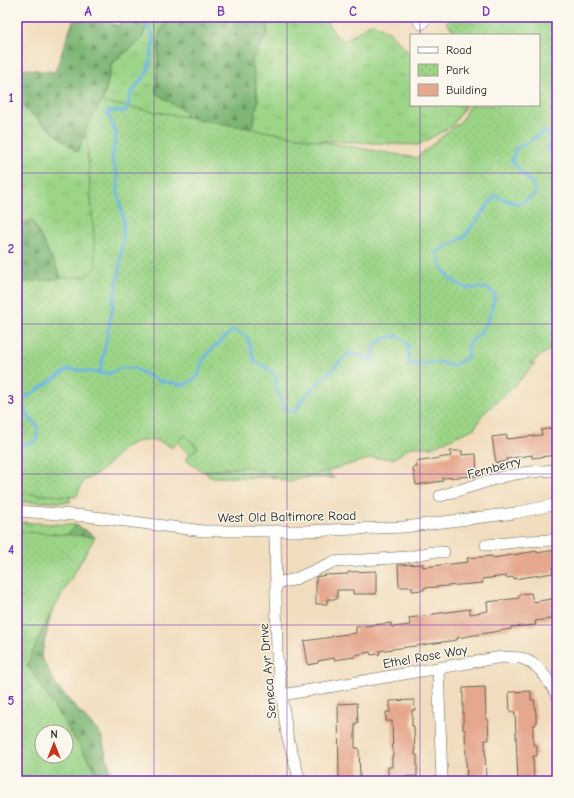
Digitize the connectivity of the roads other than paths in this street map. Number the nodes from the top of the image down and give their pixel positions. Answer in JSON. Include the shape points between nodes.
{"nodes":[{"id":1,"x":557,"y":470,"type":"edge"},
{"id":2,"x":440,"y":496,"type":"dead end"},
{"id":3,"x":557,"y":504,"type":"edge"},
{"id":4,"x":17,"y":511,"type":"edge"},
{"id":5,"x":275,"y":532,"type":"junction"},
{"id":6,"x":557,"y":540,"type":"edge"},
{"id":7,"x":486,"y":545,"type":"dead end"},
{"id":8,"x":444,"y":552,"type":"dead end"},
{"id":9,"x":276,"y":583,"type":"junction"},
{"id":10,"x":438,"y":668,"type":"junction"},
{"id":11,"x":282,"y":695,"type":"junction"},
{"id":12,"x":557,"y":695,"type":"edge"},
{"id":13,"x":300,"y":781,"type":"edge"},
{"id":14,"x":442,"y":781,"type":"edge"}],
"edges":[{"from":1,"to":2,"type":"street","name":"Fernberry","via":[[533,471],[503,477]]},
{"from":3,"to":5,"type":"street","name":"West Old Baltimore Road","via":[[515,513],[404,527]]},
{"from":4,"to":5,"type":"street","name":"West Old Baltimore Road","via":[[86,516],[203,531]]},
{"from":5,"to":9,"type":"street","name":"Seneca Ayr Drive"},
{"from":6,"to":7,"type":"street"},
{"from":8,"to":9,"type":"street","via":[[333,562],[293,580]]},
{"from":9,"to":11,"type":"street","name":"Seneca Ayr Drive","via":[[277,657]]},
{"from":10,"to":11,"type":"street","name":"Ethel Rose Way"},
{"from":10,"to":12,"type":"street","name":"Ethel Rose Way","via":[[502,657],[520,658],[545,674]]},
{"from":10,"to":14,"type":"street"},
{"from":11,"to":13,"type":"street","name":"Seneca Ayr Drive","via":[[287,736]]}]}
